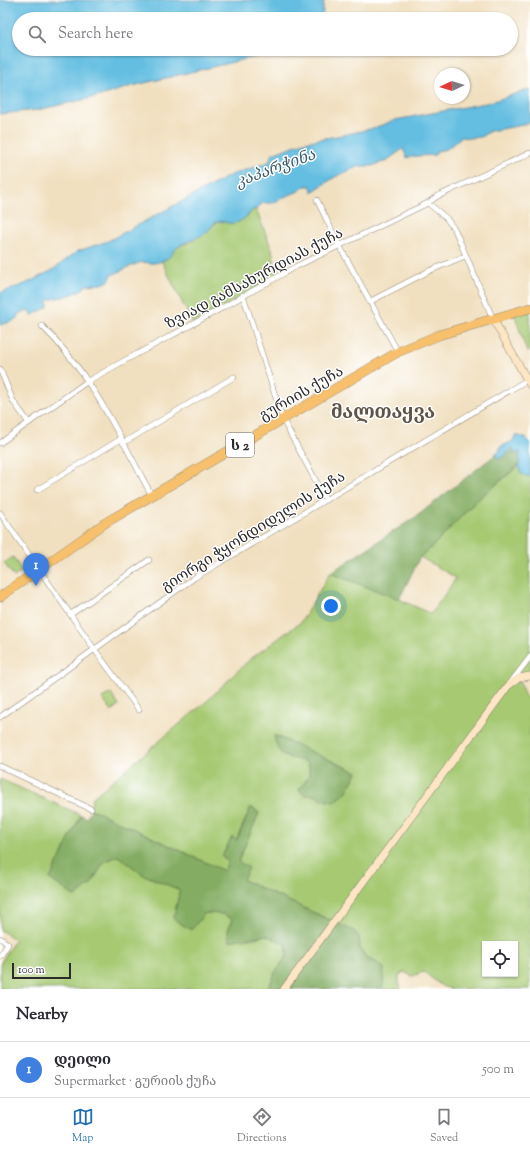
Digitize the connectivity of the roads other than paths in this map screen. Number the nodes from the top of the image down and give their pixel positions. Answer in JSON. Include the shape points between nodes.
{"nodes":[{"id":1,"x":530,"y":152,"type":"edge"},
{"id":2,"x":317,"y":200,"type":"dead end"},
{"id":3,"x":428,"y":202,"type":"junction"},
{"id":4,"x":339,"y":245,"type":"junction"},
{"id":5,"x":465,"y":256,"type":"junction"},
{"id":6,"x":243,"y":295,"type":"junction"},
{"id":7,"x":369,"y":302,"type":"junction"},
{"id":8,"x":530,"y":308,"type":"edge"},
{"id":9,"x":493,"y":319,"type":"junction"},
{"id":10,"x":42,"y":326,"type":"dead end"},
{"id":11,"x":398,"y":352,"type":"junction"},
{"id":12,"x":0,"y":370,"type":"edge"},
{"id":13,"x":234,"y":376,"type":"dead end"},
{"id":14,"x":88,"y":381,"type":"junction"},
{"id":15,"x":529,"y":383,"type":"edge"},
{"id":16,"x":283,"y":420,"type":"junction"},
{"id":17,"x":29,"y":423,"type":"junction"},
{"id":18,"x":122,"y":441,"type":"junction"},
{"id":19,"x":0,"y":443,"type":"edge"},
{"id":20,"x":37,"y":490,"type":"dead end"},
{"id":21,"x":152,"y":496,"type":"junction"},
{"id":22,"x":326,"y":500,"type":"junction"},
{"id":23,"x":0,"y":514,"type":"edge"},
{"id":24,"x":149,"y":560,"type":"dead end"},
{"id":25,"x":39,"y":569,"type":"junction"},
{"id":26,"x":0,"y":597,"type":"edge"},
{"id":27,"x":71,"y":614,"type":"junction"},
{"id":28,"x":95,"y":650,"type":"junction"},
{"id":29,"x":530,"y":657,"type":"edge"},
{"id":30,"x":530,"y":676,"type":"edge"},
{"id":31,"x":508,"y":686,"type":"junction"},
{"id":32,"x":139,"y":710,"type":"dead end"},
{"id":33,"x":0,"y":717,"type":"edge"},
{"id":34,"x":0,"y":766,"type":"edge"},
{"id":35,"x":91,"y":809,"type":"dead end"},
{"id":36,"x":0,"y":938,"type":"edge"},
{"id":37,"x":0,"y":956,"type":"edge"},
{"id":38,"x":284,"y":989,"type":"edge"}],
"edges":[{"from":1,"to":3,"type":"street","name":"ზვიად გამსახურდიას ქუჩა"},
{"from":2,"to":4,"type":"street"},
{"from":3,"to":4,"type":"street","name":"ზვიად გამსახურდიას ქუჩა"},
{"from":3,"to":5,"type":"street","via":[[455,230]]},
{"from":4,"to":6,"type":"street","name":"ზვიად გამსახურდიას ქუჩა"},
{"from":4,"to":7,"type":"street"},
{"from":5,"to":7,"type":"street","via":[[429,271]]},
{"from":5,"to":9,"type":"street"},
{"from":6,"to":14,"type":"street","name":"ზვიად გამსახურდიას ქუჩა"},
{"from":6,"to":16,"type":"street"},
{"from":7,"to":11,"type":"street"},
{"from":8,"to":9,"type":"highway","name":"გურიის ქუჩა","number":"ს 2"},
{"from":9,"to":11,"type":"highway","name":"გურიის ქუჩა","number":"ს 2","via":[[439,335]]},
{"from":9,"to":15,"type":"street"},
{"from":10,"to":14,"type":"street","via":[[58,341]]},
{"from":11,"to":16,"type":"highway","name":"გურიის ქუჩა","number":"ს 2"},
{"from":12,"to":17,"type":"street","via":[[13,401]]},
{"from":13,"to":18,"type":"street"},
{"from":14,"to":17,"type":"street","name":"ზვიად გამსახურდიას ქუჩა"},
{"from":14,"to":18,"type":"street"},
{"from":15,"to":22,"type":"street","name":"გიორგი ჭყონდიდელის ქუჩა"},
{"from":16,"to":21,"type":"highway","name":"გურიის ქუჩა","number":"ს 2"},
{"from":16,"to":22,"type":"street"},
{"from":17,"to":19,"type":"street","name":"ზვიად გამსახურდიას ქუჩა"},
{"from":18,"to":20,"type":"street"},
{"from":18,"to":21,"type":"street"},
{"from":21,"to":25,"type":"highway","name":"გურიის ქუჩა","number":"ს 2","via":[[105,523]]},
{"from":22,"to":28,"type":"street","name":"გიორგი ჭყონდიდელის ქუჩა","via":[[194,578]]},
{"from":23,"to":25,"type":"street"},
{"from":24,"to":27,"type":"street"},
{"from":25,"to":26,"type":"highway","name":"გურიის ქუჩა","number":"ს 2"},
{"from":25,"to":27,"type":"street"},
{"from":27,"to":28,"type":"street"},
{"from":28,"to":32,"type":"street"},
{"from":28,"to":33,"type":"street","name":"გიორგი ჭყონდიდელის ქუჩა"},
{"from":29,"to":31,"type":"street"},
{"from":30,"to":31,"type":"street","via":[[519,678]]},
{"from":31,"to":38,"type":"street"},
{"from":34,"to":35,"type":"street"},
{"from":36,"to":37,"type":"street","via":[[8,944]]}]}
